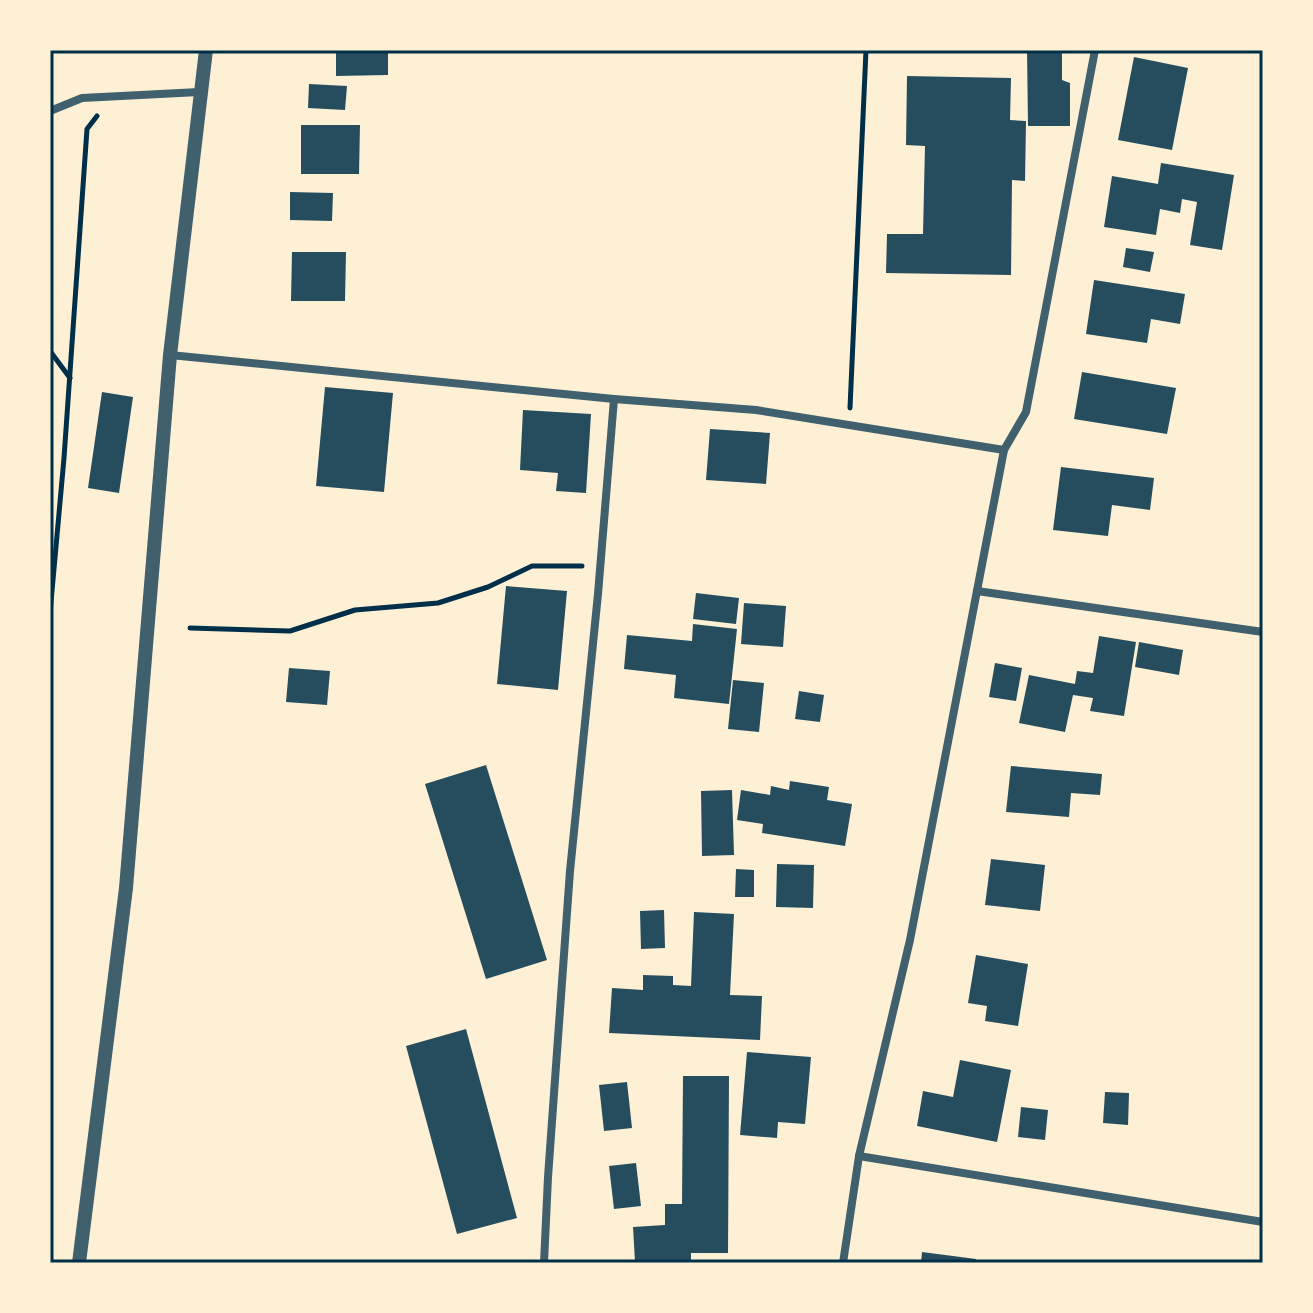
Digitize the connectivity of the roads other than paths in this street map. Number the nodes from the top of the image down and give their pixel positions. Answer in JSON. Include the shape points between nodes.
{"nodes":[{"id":1,"x":206,"y":50,"type":"edge"},
{"id":2,"x":1095,"y":50,"type":"edge"},
{"id":3,"x":199,"y":92,"type":"junction"},
{"id":4,"x":50,"y":111,"type":"edge"},
{"id":5,"x":170,"y":355,"type":"junction"},
{"id":6,"x":614,"y":399,"type":"junction"},
{"id":7,"x":1004,"y":450,"type":"junction"},
{"id":8,"x":977,"y":591,"type":"junction"},
{"id":9,"x":1263,"y":632,"type":"edge"},
{"id":10,"x":859,"y":1156,"type":"junction"},
{"id":11,"x":1263,"y":1222,"type":"edge"},
{"id":12,"x":79,"y":1263,"type":"edge"},
{"id":13,"x":544,"y":1263,"type":"edge"},
{"id":14,"x":843,"y":1263,"type":"edge"}],
"edges":[{"from":1,"to":3,"type":"street"},
{"from":2,"to":7,"type":"street","via":[[1026,412]]},
{"from":3,"to":4,"type":"street","via":[[82,98]]},
{"from":3,"to":5,"type":"street"},
{"from":5,"to":6,"type":"street"},
{"from":5,"to":12,"type":"street","via":[[126,888]]},
{"from":6,"to":7,"type":"street","via":[[756,410]]},
{"from":6,"to":13,"type":"street","via":[[570,871]]},
{"from":7,"to":8,"type":"street"},
{"from":8,"to":9,"type":"street"},
{"from":8,"to":10,"type":"street","via":[[910,940]]},
{"from":10,"to":11,"type":"street"},
{"from":10,"to":14,"type":"street"}]}
